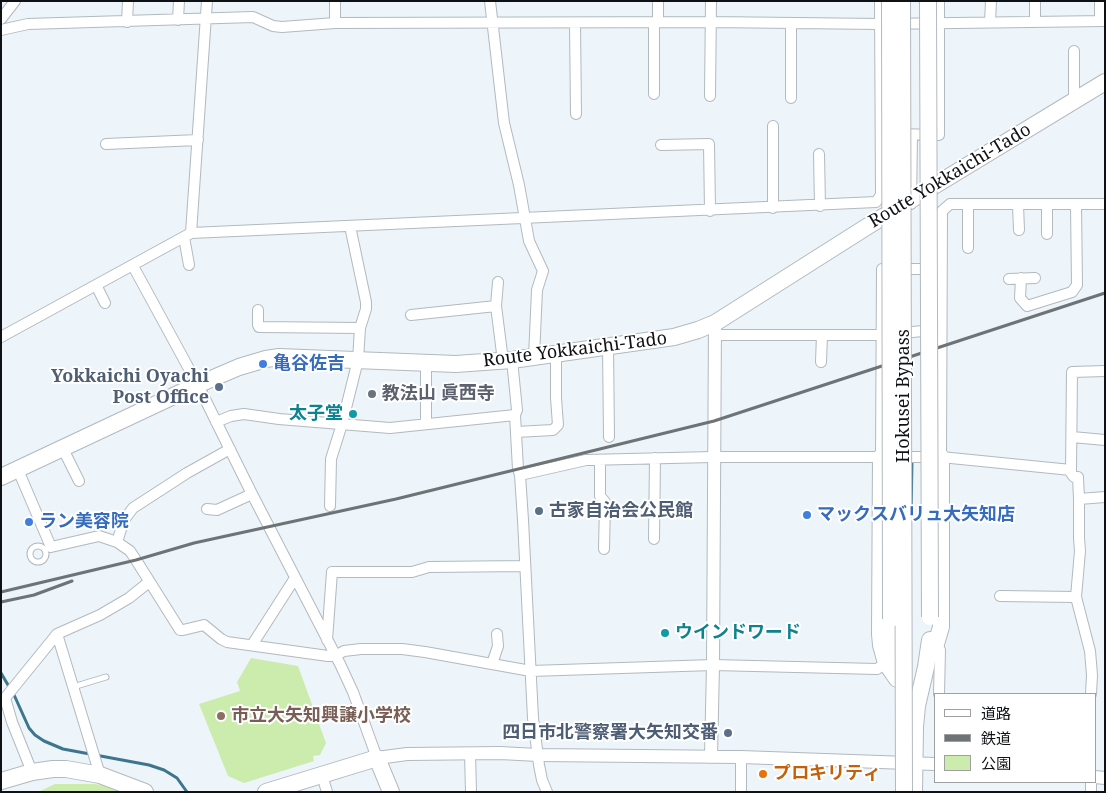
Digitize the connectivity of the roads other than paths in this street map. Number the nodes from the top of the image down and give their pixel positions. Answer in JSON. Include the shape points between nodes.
{"nodes":[{"id":1,"x":15,"y":1,"type":"edge"},
{"id":2,"x":128,"y":1,"type":"edge"},
{"id":3,"x":179,"y":1,"type":"edge"},
{"id":4,"x":208,"y":1,"type":"edge"},
{"id":5,"x":335,"y":1,"type":"edge"},
{"id":6,"x":490,"y":1,"type":"edge"},
{"id":7,"x":658,"y":1,"type":"edge"},
{"id":8,"x":711,"y":1,"type":"edge"},
{"id":9,"x":880,"y":1,"type":"edge"},
{"id":10,"x":890,"y":1,"type":"edge"},
{"id":11,"x":902,"y":1,"type":"edge"},
{"id":12,"x":928,"y":1,"type":"edge"},
{"id":13,"x":939,"y":1,"type":"edge"},
{"id":14,"x":991,"y":1,"type":"edge"},
{"id":15,"x":1035,"y":1,"type":"edge"},
{"id":16,"x":1100,"y":1,"type":"edge"},
{"id":17,"x":206,"y":18,"type":"junction"},
{"id":18,"x":1,"y":19,"type":"edge"},
{"id":19,"x":178,"y":20,"type":"junction"},
{"id":20,"x":1102,"y":21,"type":"edge"},
{"id":21,"x":127,"y":22,"type":"junction"},
{"id":22,"x":575,"y":22,"type":"junction"},
{"id":23,"x":656,"y":22,"type":"junction"},
{"id":24,"x":711,"y":22,"type":"junction"},
{"id":25,"x":990,"y":22,"type":"junction"},
{"id":26,"x":1035,"y":22,"type":"junction"},
{"id":27,"x":335,"y":23,"type":"junction"},
{"id":28,"x":791,"y":23,"type":"junction"},
{"id":29,"x":939,"y":23,"type":"junction"},
{"id":30,"x":493,"y":24,"type":"junction"},
{"id":31,"x":880,"y":24,"type":"junction"},
{"id":32,"x":1,"y":30,"type":"edge"},
{"id":33,"x":1074,"y":52,"type":"dead end"},
{"id":34,"x":1105,"y":82,"type":"edge"},
{"id":35,"x":654,"y":94,"type":"dead end"},
{"id":36,"x":710,"y":96,"type":"dead end"},
{"id":37,"x":791,"y":98,"type":"dead end"},
{"id":38,"x":1074,"y":101,"type":"junction"},
{"id":39,"x":576,"y":114,"type":"dead end"},
{"id":40,"x":773,"y":126,"type":"dead end"},
{"id":41,"x":881,"y":134,"type":"junction"},
{"id":42,"x":912,"y":135,"type":"junction"},
{"id":43,"x":198,"y":140,"type":"junction"},
{"id":44,"x":106,"y":144,"type":"dead end"},
{"id":45,"x":661,"y":145,"type":"dead end"},
{"id":46,"x":819,"y":154,"type":"dead end"},
{"id":47,"x":911,"y":200,"type":"junction"},
{"id":48,"x":968,"y":204,"type":"junction"},
{"id":49,"x":1076,"y":204,"type":"junction"},
{"id":50,"x":1105,"y":204,"type":"edge"},
{"id":51,"x":1018,"y":205,"type":"junction"},
{"id":52,"x":1047,"y":205,"type":"junction"},
{"id":53,"x":820,"y":206,"type":"junction"},
{"id":54,"x":773,"y":208,"type":"junction"},
{"id":55,"x":710,"y":210,"type":"junction"},
{"id":56,"x":864,"y":215,"type":"junction"},
{"id":57,"x":525,"y":218,"type":"junction"},
{"id":58,"x":350,"y":226,"type":"junction"},
{"id":59,"x":1019,"y":230,"type":"dead end"},
{"id":60,"x":1047,"y":234,"type":"dead end"},
{"id":61,"x":188,"y":235,"type":"junction"},
{"id":62,"x":968,"y":248,"type":"dead end"},
{"id":63,"x":189,"y":265,"type":"dead end"},
{"id":64,"x":132,"y":266,"type":"junction"},
{"id":65,"x":910,"y":268,"type":"junction"},
{"id":66,"x":941,"y":269,"type":"junction"},
{"id":67,"x":1010,"y":278,"type":"dead end"},
{"id":68,"x":1021,"y":278,"type":"junction"},
{"id":69,"x":1034,"y":278,"type":"dead end"},
{"id":70,"x":498,"y":282,"type":"dead end"},
{"id":71,"x":96,"y":285,"type":"junction"},
{"id":72,"x":105,"y":303,"type":"dead end"},
{"id":73,"x":496,"y":306,"type":"junction"},
{"id":74,"x":258,"y":310,"type":"dead end"},
{"id":75,"x":411,"y":315,"type":"dead end"},
{"id":76,"x":360,"y":328,"type":"junction"},
{"id":77,"x":714,"y":329,"type":"junction"},
{"id":78,"x":941,"y":329,"type":"junction"},
{"id":79,"x":822,"y":335,"type":"junction"},
{"id":80,"x":881,"y":335,"type":"junction"},
{"id":81,"x":1,"y":337,"type":"edge"},
{"id":82,"x":608,"y":346,"type":"junction"},
{"id":83,"x":556,"y":354,"type":"junction"},
{"id":84,"x":534,"y":357,"type":"junction"},
{"id":85,"x":358,"y":360,"type":"junction"},
{"id":86,"x":508,"y":360,"type":"junction"},
{"id":87,"x":821,"y":362,"type":"dead end"},
{"id":88,"x":426,"y":363,"type":"junction"},
{"id":89,"x":1105,"y":371,"type":"edge"},
{"id":90,"x":197,"y":385,"type":"junction"},
{"id":91,"x":515,"y":415,"type":"junction"},
{"id":92,"x":216,"y":422,"type":"junction"},
{"id":93,"x":342,"y":424,"type":"junction"},
{"id":94,"x":426,"y":424,"type":"junction"},
{"id":95,"x":516,"y":432,"type":"junction"},
{"id":96,"x":609,"y":437,"type":"dead end"},
{"id":97,"x":1072,"y":437,"type":"junction"},
{"id":98,"x":1105,"y":440,"type":"edge"},
{"id":99,"x":63,"y":449,"type":"junction"},
{"id":100,"x":230,"y":450,"type":"junction"},
{"id":101,"x":713,"y":457,"type":"junction"},
{"id":102,"x":881,"y":457,"type":"junction"},
{"id":103,"x":941,"y":457,"type":"junction"},
{"id":104,"x":655,"y":458,"type":"junction"},
{"id":105,"x":600,"y":460,"type":"junction"},
{"id":106,"x":18,"y":470,"type":"junction"},
{"id":107,"x":1071,"y":470,"type":"junction"},
{"id":108,"x":520,"y":475,"type":"junction"},
{"id":109,"x":1,"y":477,"type":"edge"},
{"id":110,"x":79,"y":481,"type":"dead end"},
{"id":111,"x":252,"y":494,"type":"junction"},
{"id":112,"x":1105,"y":497,"type":"edge"},
{"id":113,"x":1079,"y":499,"type":"junction"},
{"id":114,"x":330,"y":506,"type":"dead end"},
{"id":115,"x":207,"y":509,"type":"dead end"},
{"id":116,"x":654,"y":539,"type":"dead end"},
{"id":117,"x":117,"y":542,"type":"junction"},
{"id":118,"x":604,"y":549,"type":"dead end"},
{"id":119,"x":525,"y":566,"type":"junction"},
{"id":120,"x":295,"y":578,"type":"junction"},
{"id":121,"x":149,"y":582,"type":"junction"},
{"id":122,"x":1000,"y":596,"type":"dead end"},
{"id":123,"x":1076,"y":597,"type":"junction"},
{"id":124,"x":57,"y":634,"type":"junction"},
{"id":125,"x":497,"y":634,"type":"dead end"},
{"id":126,"x":327,"y":642,"type":"junction"},
{"id":127,"x":252,"y":645,"type":"junction"},
{"id":128,"x":932,"y":647,"type":"junction"},
{"id":129,"x":336,"y":656,"type":"junction"},
{"id":130,"x":886,"y":663,"type":"junction"},
{"id":131,"x":492,"y":664,"type":"junction"},
{"id":132,"x":713,"y":665,"type":"junction"},
{"id":133,"x":531,"y":671,"type":"junction"},
{"id":134,"x":106,"y":677,"type":"dead end"},
{"id":135,"x":897,"y":679,"type":"junction"},
{"id":136,"x":73,"y":687,"type":"junction"},
{"id":137,"x":939,"y":693,"type":"edge"},
{"id":138,"x":1091,"y":693,"type":"edge"},
{"id":139,"x":4,"y":698,"type":"edge"},
{"id":140,"x":470,"y":753,"type":"junction"},
{"id":141,"x":538,"y":755,"type":"junction"},
{"id":142,"x":711,"y":756,"type":"junction"},
{"id":143,"x":741,"y":756,"type":"junction"},
{"id":144,"x":377,"y":758,"type":"junction"},
{"id":145,"x":908,"y":762,"type":"junction"},
{"id":146,"x":934,"y":764,"type":"edge"},
{"id":147,"x":98,"y":769,"type":"junction"},
{"id":148,"x":32,"y":772,"type":"junction"},
{"id":149,"x":322,"y":775,"type":"junction"},
{"id":150,"x":1,"y":781,"type":"edge"},
{"id":151,"x":145,"y":792,"type":"edge"},
{"id":152,"x":266,"y":792,"type":"edge"},
{"id":153,"x":327,"y":792,"type":"edge"},
{"id":154,"x":391,"y":792,"type":"edge"},
{"id":155,"x":471,"y":792,"type":"edge"},
{"id":156,"x":547,"y":792,"type":"edge"},
{"id":157,"x":741,"y":792,"type":"edge"},
{"id":158,"x":903,"y":792,"type":"edge"},
{"id":159,"x":914,"y":792,"type":"edge"}],
"edges":[{"from":1,"to":18,"type":"street"},
{"from":2,"to":21,"type":"street"},
{"from":3,"to":19,"type":"street"},
{"from":4,"to":17,"type":"street"},
{"from":5,"to":27,"type":"street"},
{"from":6,"to":30,"type":"street"},
{"from":7,"to":23,"type":"street"},
{"from":8,"to":24,"type":"street"},
{"from":9,"to":31,"type":"street"},
{"from":10,"to":135,"type":"main road","bridge":true,"via":[[891,619]]},
{"from":11,"to":158,"type":"main road","name":"Hokusei Bypass","bridge":true},
{"from":12,"to":128,"type":"main road","bridge":true},
{"from":13,"to":29,"type":"street"},
{"from":14,"to":25,"type":"street"},
{"from":15,"to":26,"type":"street"},
{"from":16,"to":20,"type":"street"},
{"from":17,"to":19,"type":"street"},
{"from":17,"to":27,"type":"street","via":[[253,17],[282,27]]},
{"from":17,"to":43,"type":"street"},
{"from":19,"to":21,"type":"street"},
{"from":20,"to":26,"type":"street"},
{"from":21,"to":32,"type":"street","via":[[28,24]]},
{"from":22,"to":23,"type":"street"},
{"from":22,"to":30,"type":"street"},
{"from":22,"to":39,"type":"street"},
{"from":23,"to":24,"type":"street"},
{"from":23,"to":35,"type":"street"},
{"from":24,"to":28,"type":"street"},
{"from":24,"to":36,"type":"street"},
{"from":25,"to":26,"type":"street"},
{"from":25,"to":29,"type":"street"},
{"from":27,"to":30,"type":"street"},
{"from":28,"to":31,"type":"street"},
{"from":28,"to":37,"type":"street"},
{"from":29,"to":31,"type":"street"},
{"from":29,"to":42,"type":"street","via":[[939,135]]},
{"from":30,"to":57,"type":"street","via":[[504,123]]},
{"from":31,"to":41,"type":"street"},
{"from":33,"to":38,"type":"street"},
{"from":34,"to":38,"type":"main road","name":"Route Yokkaichi-Tado"},
{"from":38,"to":47,"type":"main road","name":"Route Yokkaichi-Tado"},
{"from":40,"to":54,"type":"street"},
{"from":41,"to":42,"type":"street"},
{"from":41,"to":56,"type":"street","via":[[881,196]]},
{"from":42,"to":47,"type":"street"},
{"from":43,"to":44,"type":"street"},
{"from":43,"to":61,"type":"street"},
{"from":45,"to":55,"type":"street","via":[[709,144]]},
{"from":46,"to":53,"type":"street"},
{"from":47,"to":56,"type":"main road","name":"Route Yokkaichi-Tado"},
{"from":47,"to":65,"type":"street"},
{"from":48,"to":51,"type":"street"},
{"from":48,"to":62,"type":"street"},
{"from":48,"to":66,"type":"street","via":[[950,204],[942,211]]},
{"from":49,"to":50,"type":"street"},
{"from":49,"to":52,"type":"street"},
{"from":49,"to":68,"type":"street","via":[[1077,285],[1072,292],[1027,306],[1020,298]]},
{"from":51,"to":52,"type":"street"},
{"from":51,"to":59,"type":"street"},
{"from":52,"to":60,"type":"street"},
{"from":53,"to":54,"type":"street"},
{"from":53,"to":56,"type":"street"},
{"from":54,"to":55,"type":"street"},
{"from":55,"to":57,"type":"street"},
{"from":56,"to":77,"type":"main road","name":"Route Yokkaichi-Tado"},
{"from":57,"to":58,"type":"street"},
{"from":57,"to":84,"type":"street","via":[[529,241],[543,271],[537,290]]},
{"from":58,"to":61,"type":"street"},
{"from":58,"to":76,"type":"street","via":[[366,302]]},
{"from":61,"to":63,"type":"street"},
{"from":61,"to":64,"type":"street"},
{"from":64,"to":71,"type":"street"},
{"from":64,"to":90,"type":"street"},
{"from":65,"to":66,"type":"street"},
{"from":65,"to":80,"type":"street","via":[[882,269]]},
{"from":66,"to":78,"type":"street"},
{"from":67,"to":68,"type":"street"},
{"from":68,"to":69,"type":"street"},
{"from":70,"to":73,"type":"street"},
{"from":71,"to":72,"type":"street"},
{"from":71,"to":81,"type":"street"},
{"from":73,"to":75,"type":"street"},
{"from":73,"to":86,"type":"street"},
{"from":74,"to":76,"type":"street","via":[[259,327]]},
{"from":76,"to":85,"type":"street"},
{"from":77,"to":79,"type":"street"},
{"from":77,"to":82,"type":"main road","name":"Route Yokkaichi-Tado"},
{"from":77,"to":101,"type":"street"},
{"from":78,"to":80,"type":"street"},
{"from":78,"to":103,"type":"street"},
{"from":79,"to":80,"type":"street"},
{"from":79,"to":87,"type":"street"},
{"from":80,"to":102,"type":"street"},
{"from":82,"to":83,"type":"main road","name":"Route Yokkaichi-Tado"},
{"from":82,"to":96,"type":"street"},
{"from":83,"to":84,"type":"main road","name":"Route Yokkaichi-Tado"},
{"from":83,"to":95,"type":"street","via":[[558,425],[553,430]]},
{"from":84,"to":86,"type":"main road","name":"Route Yokkaichi-Tado"},
{"from":85,"to":88,"type":"main road","name":"Route Yokkaichi-Tado"},
{"from":85,"to":90,"type":"main road","name":"Route Yokkaichi-Tado","via":[[273,358],[239,367]]},
{"from":85,"to":93,"type":"street"},
{"from":86,"to":88,"type":"main road","name":"Route Yokkaichi-Tado"},
{"from":86,"to":91,"type":"street","via":[[517,410]]},
{"from":88,"to":94,"type":"street"},
{"from":89,"to":97,"type":"street","via":[[1072,372]]},
{"from":90,"to":92,"type":"street"},
{"from":90,"to":99,"type":"main road","name":"Route Yokkaichi-Tado"},
{"from":91,"to":94,"type":"street"},
{"from":91,"to":95,"type":"street"},
{"from":92,"to":93,"type":"street","via":[[244,414]]},
{"from":92,"to":100,"type":"street"},
{"from":93,"to":94,"type":"street","via":[[390,428]]},
{"from":93,"to":114,"type":"street","via":[[331,459]]},
{"from":95,"to":108,"type":"street"},
{"from":97,"to":98,"type":"street"},
{"from":97,"to":107,"type":"street"},
{"from":99,"to":106,"type":"main road","name":"Route Yokkaichi-Tado"},
{"from":99,"to":110,"type":"street"},
{"from":100,"to":111,"type":"street"},
{"from":100,"to":117,"type":"street","via":[[133,508],[124,520]]},
{"from":101,"to":102,"type":"street"},
{"from":101,"to":104,"type":"street"},
{"from":101,"to":132,"type":"street"},
{"from":102,"to":103,"type":"street"},
{"from":102,"to":130,"type":"main road","via":[[880,645]]},
{"from":103,"to":107,"type":"street"},
{"from":103,"to":128,"type":"main road","via":[[941,627]]},
{"from":104,"to":105,"type":"street"},
{"from":104,"to":116,"type":"street"},
{"from":105,"to":108,"type":"street","via":[[586,460]]},
{"from":105,"to":118,"type":"street","via":[[600,496],[605,502]]},
{"from":106,"to":109,"type":"main road","name":"Route Yokkaichi-Tado"},
{"from":106,"to":117,"type":"street","via":[[46,547],[98,536]]},
{"from":107,"to":113,"type":"street","via":[[1070,473],[1078,478]]},
{"from":108,"to":119,"type":"street"},
{"from":111,"to":115,"type":"street","via":[[217,510]]},
{"from":111,"to":120,"type":"street"},
{"from":112,"to":113,"type":"street"},
{"from":113,"to":123,"type":"street","via":[[1080,551]]},
{"from":117,"to":121,"type":"street","via":[[130,551]]},
{"from":119,"to":126,"type":"street","via":[[332,572]]},
{"from":119,"to":133,"type":"street"},
{"from":120,"to":126,"type":"street"},
{"from":120,"to":127,"type":"street"},
{"from":121,"to":124,"type":"street","via":[[100,615]]},
{"from":121,"to":127,"type":"street","via":[[180,630],[204,626],[226,642]]},
{"from":122,"to":123,"type":"street"},
{"from":123,"to":138,"type":"street","via":[[1090,651]]},
{"from":124,"to":136,"type":"street"},
{"from":124,"to":139,"type":"street"},
{"from":125,"to":131,"type":"street","via":[[498,646]]},
{"from":126,"to":129,"type":"street"},
{"from":127,"to":129,"type":"street"},
{"from":128,"to":137,"type":"street","via":[[940,650]]},
{"from":128,"to":145,"type":"main road","via":[[917,706]]},
{"from":129,"to":131,"type":"street","via":[[344,651],[361,649],[402,649]]},
{"from":129,"to":144,"type":"street"},
{"from":130,"to":132,"type":"street","via":[[877,669]]},
{"from":130,"to":135,"type":"main road"},
{"from":131,"to":133,"type":"street"},
{"from":132,"to":133,"type":"street"},
{"from":132,"to":142,"type":"street"},
{"from":133,"to":141,"type":"street"},
{"from":134,"to":136,"type":"lane"},
{"from":135,"to":145,"type":"main road"},
{"from":136,"to":147,"type":"street"},
{"from":139,"to":148,"type":"street"},
{"from":140,"to":141,"type":"street"},
{"from":140,"to":144,"type":"street"},
{"from":140,"to":155,"type":"street"},
{"from":141,"to":142,"type":"street"},
{"from":141,"to":156,"type":"street"},
{"from":142,"to":143,"type":"street"},
{"from":143,"to":145,"type":"street"},
{"from":143,"to":157,"type":"street"},
{"from":144,"to":149,"type":"main road"},
{"from":144,"to":154,"type":"main road"},
{"from":145,"to":146,"type":"street"},
{"from":145,"to":158,"type":"main road"},
{"from":145,"to":159,"type":"main road"},
{"from":147,"to":148,"type":"main road"},
{"from":147,"to":151,"type":"main road"},
{"from":148,"to":150,"type":"main road"},
{"from":149,"to":152,"type":"main road"},
{"from":149,"to":153,"type":"street"}]}
